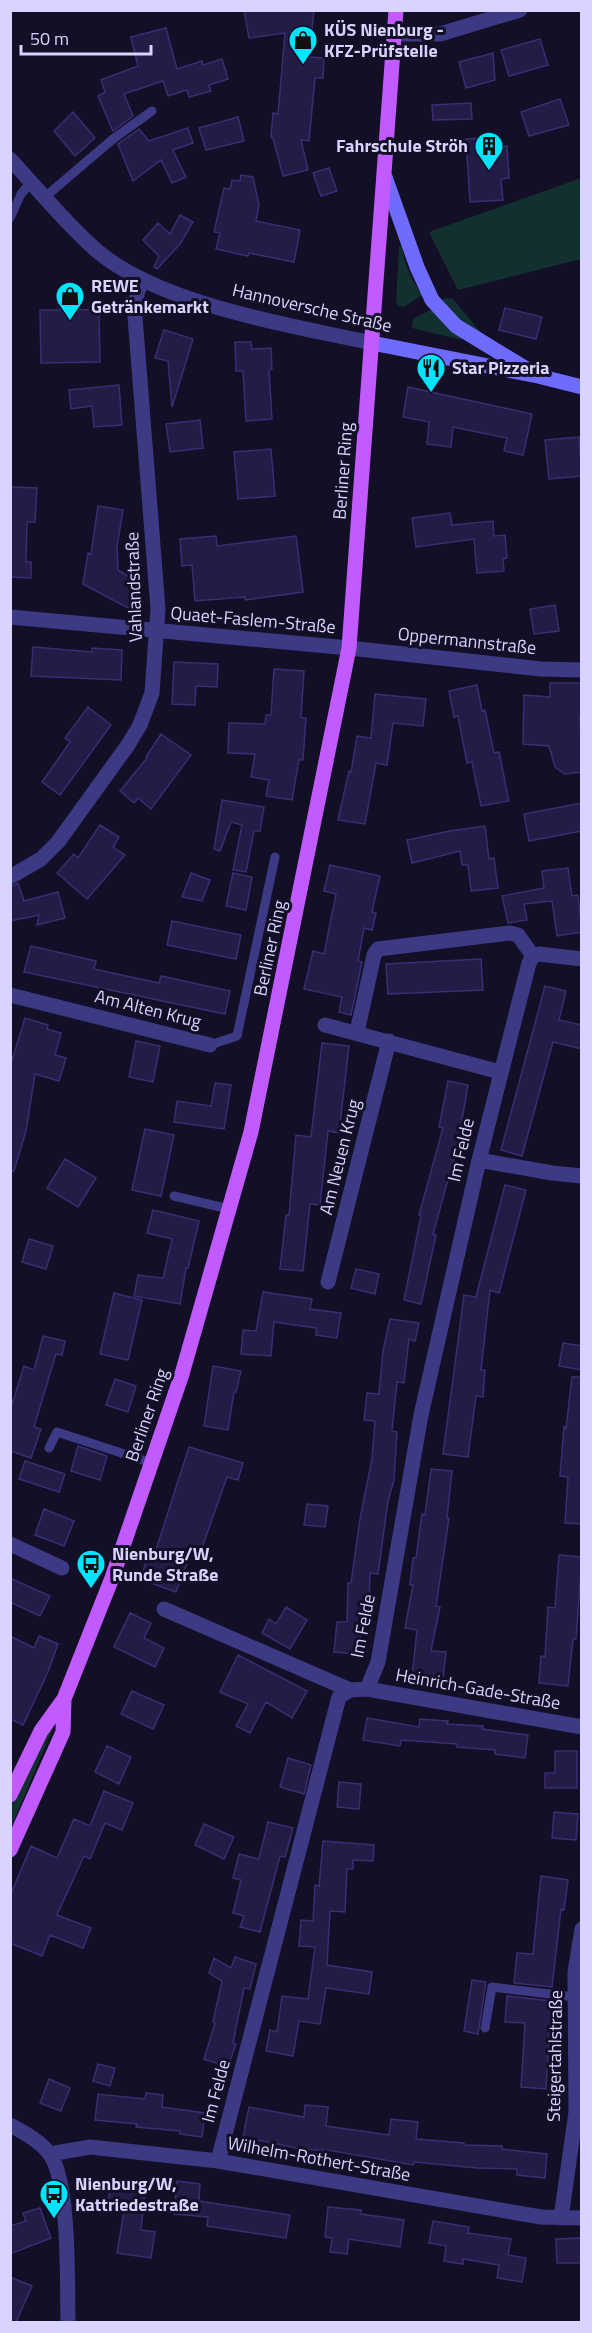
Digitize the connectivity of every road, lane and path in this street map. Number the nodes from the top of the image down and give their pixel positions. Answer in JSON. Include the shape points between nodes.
{"nodes":[{"id":1,"x":396,"y":10,"type":"edge"},
{"id":2,"x":520,"y":10,"type":"edge"},
{"id":3,"x":394,"y":34,"type":"junction"},
{"id":4,"x":152,"y":111,"type":"dead end"},
{"id":5,"x":10,"y":159,"type":"edge"},
{"id":6,"x":385,"y":177,"type":"junction"},
{"id":7,"x":31,"y":182,"type":"junction"},
{"id":8,"x":45,"y":197,"type":"junction"},
{"id":9,"x":10,"y":218,"type":"edge"},
{"id":10,"x":142,"y":279,"type":"junction"},
{"id":11,"x":372,"y":343,"type":"junction"},
{"id":12,"x":538,"y":376,"type":"junction"},
{"id":13,"x":582,"y":387,"type":"edge"},
{"id":14,"x":10,"y":617,"type":"edge"},
{"id":15,"x":157,"y":630,"type":"junction"},
{"id":16,"x":349,"y":648,"type":"junction"},
{"id":17,"x":582,"y":670,"type":"edge"},
{"id":18,"x":276,"y":856,"type":"dead end"},
{"id":19,"x":10,"y":877,"type":"edge"},
{"id":20,"x":533,"y":956,"type":"junction"},
{"id":21,"x":582,"y":959,"type":"edge"},
{"id":22,"x":10,"y":995,"type":"edge"},
{"id":23,"x":325,"y":1025,"type":"dead end"},
{"id":24,"x":357,"y":1032,"type":"junction"},
{"id":25,"x":389,"y":1041,"type":"junction"},
{"id":26,"x":210,"y":1045,"type":"joint"},
{"id":27,"x":500,"y":1072,"type":"junction"},
{"id":28,"x":478,"y":1160,"type":"junction"},
{"id":29,"x":582,"y":1176,"type":"edge"},
{"id":30,"x":174,"y":1196,"type":"dead end"},
{"id":31,"x":229,"y":1209,"type":"junction"},
{"id":32,"x":328,"y":1282,"type":"dead end"},
{"id":33,"x":49,"y":1448,"type":"dead end"},
{"id":34,"x":152,"y":1463,"type":"junction"},
{"id":35,"x":10,"y":1544,"type":"edge"},
{"id":36,"x":62,"y":1568,"type":"dead end"},
{"id":37,"x":164,"y":1609,"type":"dead end"},
{"id":38,"x":367,"y":1689,"type":"junction"},
{"id":39,"x":350,"y":1690,"type":"junction"},
{"id":40,"x":64,"y":1700,"type":"junction"},
{"id":41,"x":582,"y":1727,"type":"edge"},
{"id":42,"x":10,"y":1795,"type":"edge"},
{"id":43,"x":10,"y":1850,"type":"edge"},
{"id":44,"x":582,"y":1929,"type":"edge"},
{"id":45,"x":578,"y":1972,"type":"edge"},
{"id":46,"x":575,"y":1997,"type":"junction"},
{"id":47,"x":485,"y":2028,"type":"dead end"},
{"id":48,"x":10,"y":2125,"type":"edge"},
{"id":49,"x":50,"y":2154,"type":"junction"},
{"id":50,"x":218,"y":2161,"type":"junction"},
{"id":51,"x":561,"y":2218,"type":"junction"},
{"id":52,"x":582,"y":2218,"type":"edge"},
{"id":53,"x":68,"y":2322,"type":"edge"}],
"edges":[{"from":1,"to":3,"type":"main road","name":"Berliner Ring"},
{"from":2,"to":3,"type":"street","via":[[440,34]]},
{"from":3,"to":6,"type":"main road","name":"Berliner Ring"},
{"from":4,"to":8,"type":"lane"},
{"from":5,"to":7,"type":"street","name":"Hannoversche Straße"},
{"from":6,"to":11,"type":"main road","name":"Berliner Ring"},
{"from":6,"to":12,"type":"street","name":"Berliner Ring","via":[[432,300],[456,326]]},
{"from":7,"to":8,"type":"street","name":"Hannoversche Straße"},
{"from":7,"to":9,"type":"lane"},
{"from":8,"to":10,"type":"street","name":"Hannoversche Straße","via":[[96,250]]},
{"from":10,"to":11,"type":"street","name":"Hannoversche Straße","via":[[198,301]]},
{"from":10,"to":15,"type":"street","name":"Vahlandstraße","via":[[135,317]]},
{"from":11,"to":12,"type":"street","name":"Hannoversche Straße"},
{"from":11,"to":16,"type":"main road","name":"Berliner Ring"},
{"from":12,"to":13,"type":"street","name":"Hannoversche Straße"},
{"from":14,"to":15,"type":"street","name":"Quaet-Faslem-Straße"},
{"from":15,"to":16,"type":"street","name":"Quaet-Faslem-Straße"},
{"from":15,"to":19,"type":"street","name":"Vahlandstraße","via":[[152,693],[134,735],[58,842],[41,859]]},
{"from":16,"to":17,"type":"street","name":"Oppermannstraße"},
{"from":16,"to":31,"type":"main road","name":"Berliner Ring","via":[[254,1120]]},
{"from":18,"to":26,"type":"lane","name":"Am Alten Krug","via":[[237,1036]]},
{"from":20,"to":21,"type":"street"},
{"from":20,"to":24,"type":"street","via":[[518,935],[510,933],[378,950]]},
{"from":20,"to":27,"type":"street"},
{"from":22,"to":26,"type":"street","name":"Am Alten Krug"},
{"from":23,"to":24,"type":"street"},
{"from":24,"to":25,"type":"street"},
{"from":25,"to":27,"type":"street"},
{"from":25,"to":32,"type":"street","name":"Am Neuen Krug"},
{"from":27,"to":28,"type":"street","name":"Im Felde"},
{"from":28,"to":29,"type":"street"},
{"from":28,"to":38,"type":"street","name":"Im Felde","via":[[420,1414],[378,1662]]},
{"from":30,"to":31,"type":"lane"},
{"from":31,"to":34,"type":"main road","name":"Berliner Ring"},
{"from":33,"to":34,"type":"lane","via":[[57,1432]]},
{"from":34,"to":40,"type":"main road","name":"Berliner Ring"},
{"from":35,"to":36,"type":"street"},
{"from":37,"to":39,"type":"street"},
{"from":38,"to":39,"type":"street"},
{"from":38,"to":41,"type":"street","name":"Heinrich-Gade-Straße"},
{"from":39,"to":50,"type":"street","name":"Im Felde","via":[[339,1698]]},
{"from":40,"to":42,"type":"main road","name":"Berliner Ring","via":[[41,1731]]},
{"from":40,"to":43,"type":"main road","name":"Berliner Ring","via":[[63,1732]]},
{"from":44,"to":45,"type":"street","name":"Steigertahlstraße"},
{"from":45,"to":46,"type":"street","name":"Steigertahlstraße"},
{"from":46,"to":47,"type":"lane","via":[[492,1987]]},
{"from":46,"to":51,"type":"street","name":"Steigertahlstraße","via":[[576,2112]]},
{"from":48,"to":49,"type":"street"},
{"from":49,"to":50,"type":"street","name":"Wilhelm-Rothert-Straße","via":[[90,2147]]},
{"from":49,"to":53,"type":"street","via":[[62,2194]]},
{"from":50,"to":51,"type":"street","name":"Wilhelm-Rothert-Straße"},
{"from":51,"to":52,"type":"street","name":"Wilhelm-Rothert-Straße"}]}
